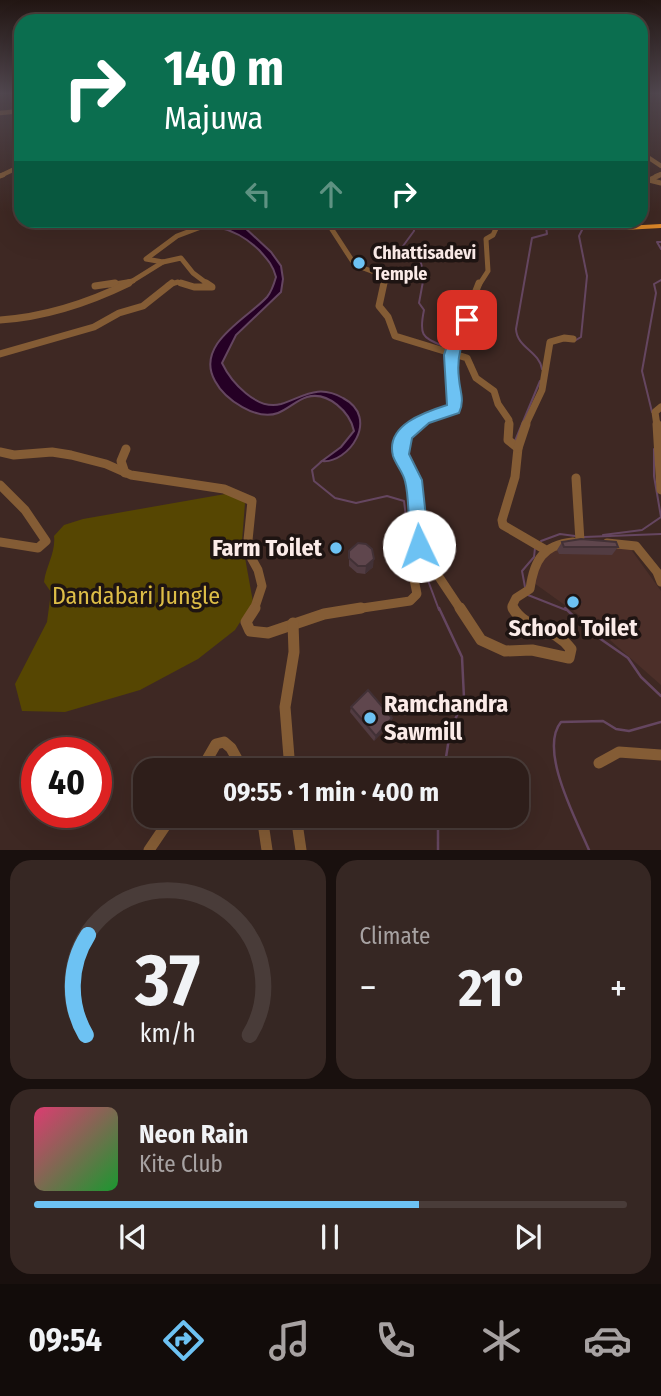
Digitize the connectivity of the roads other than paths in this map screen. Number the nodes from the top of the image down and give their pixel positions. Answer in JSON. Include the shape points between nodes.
{"nodes":[{"id":1,"x":661,"y":174,"type":"edge"},
{"id":2,"x":661,"y":183,"type":"edge"},
{"id":3,"x":192,"y":228,"type":"edge"},
{"id":4,"x":331,"y":228,"type":"edge"},
{"id":5,"x":496,"y":228,"type":"edge"},
{"id":6,"x":163,"y":262,"type":"junction"},
{"id":7,"x":133,"y":281,"type":"junction"},
{"id":8,"x":95,"y":286,"type":"dead end"},
{"id":9,"x":0,"y":320,"type":"edge"},
{"id":10,"x":573,"y":339,"type":"dead end"},
{"id":11,"x":453,"y":351,"type":"junction"},
{"id":12,"x":0,"y":354,"type":"edge"},
{"id":13,"x":661,"y":407,"type":"edge"},
{"id":14,"x":514,"y":444,"type":"junction"},
{"id":15,"x":126,"y":449,"type":"dead end"},
{"id":16,"x":0,"y":452,"type":"edge"},
{"id":17,"x":125,"y":473,"type":"junction"},
{"id":18,"x":576,"y":478,"type":"dead end"},
{"id":19,"x":0,"y":485,"type":"edge"},
{"id":20,"x":661,"y":490,"type":"edge"},
{"id":21,"x":586,"y":539,"type":"junction"},
{"id":22,"x":4,"y":543,"type":"edge"},
{"id":23,"x":417,"y":544,"type":"junction"},
{"id":24,"x":539,"y":545,"type":"junction"},
{"id":25,"x":660,"y":576,"type":"edge"},
{"id":26,"x":293,"y":622,"type":"junction"},
{"id":27,"x":661,"y":755,"type":"edge"},
{"id":28,"x":208,"y":758,"type":"edge"},
{"id":29,"x":236,"y":758,"type":"edge"},
{"id":30,"x":289,"y":758,"type":"edge"},
{"id":31,"x":599,"y":763,"type":"dead end"},
{"id":32,"x":164,"y":828,"type":"edge"},
{"id":33,"x":264,"y":828,"type":"edge"},
{"id":34,"x":298,"y":828,"type":"edge"},
{"id":35,"x":149,"y":850,"type":"edge"},
{"id":36,"x":267,"y":850,"type":"edge"},
{"id":37,"x":301,"y":850,"type":"edge"}],
"edges":[{"from":1,"to":2,"type":"street","via":[[649,180]]},
{"from":3,"to":6,"type":"street","via":[[146,258]]},
{"from":4,"to":11,"type":"street","via":[[350,262],[385,276],[379,306],[395,336]]},
{"from":5,"to":11,"type":"street","via":[[486,239],[488,271]]},
{"from":6,"to":7,"type":"street"},
{"from":6,"to":12,"type":"street","via":[[181,258],[213,286],[170,283],[143,306],[94,327]]},
{"from":7,"to":8,"type":"street"},
{"from":7,"to":9,"type":"street","via":[[90,301]]},
{"from":10,"to":14,"type":"street","via":[[550,342],[542,390]]},
{"from":11,"to":14,"type":"street","via":[[467,358],[476,378],[494,391],[509,420]]},
{"from":11,"to":23,"type":"street","via":[[454,409],[416,423],[404,438],[401,454],[414,480]]},
{"from":13,"to":20,"type":"street","via":[[655,412]]},
{"from":14,"to":24,"type":"street","via":[[515,477],[503,525]]},
{"from":15,"to":17,"type":"street","via":[[121,461]]},
{"from":16,"to":17,"type":"street","via":[[61,453]]},
{"from":17,"to":26,"type":"street","via":[[224,488],[252,500],[247,550],[257,564],[262,591],[246,628],[268,633]]},
{"from":18,"to":21,"type":"street"},
{"from":19,"to":22,"type":"street","via":[[13,494],[46,541],[38,548]]},
{"from":21,"to":24,"type":"street"},
{"from":21,"to":25,"type":"street","via":[[636,546]]},
{"from":23,"to":24,"type":"street","via":[[481,640],[505,650],[569,658],[571,649],[556,632],[514,614],[513,602],[525,592]]},
{"from":23,"to":26,"type":"street","via":[[408,551],[417,594],[410,601]]},
{"from":26,"to":30,"type":"street","via":[[296,648],[286,697]]},
{"from":27,"to":31,"type":"street","via":[[619,752]]},
{"from":28,"to":29,"type":"street","via":[[216,744],[224,743]]},
{"from":32,"to":35,"type":"street"},
{"from":33,"to":36,"type":"street"},
{"from":34,"to":37,"type":"street"}]}
